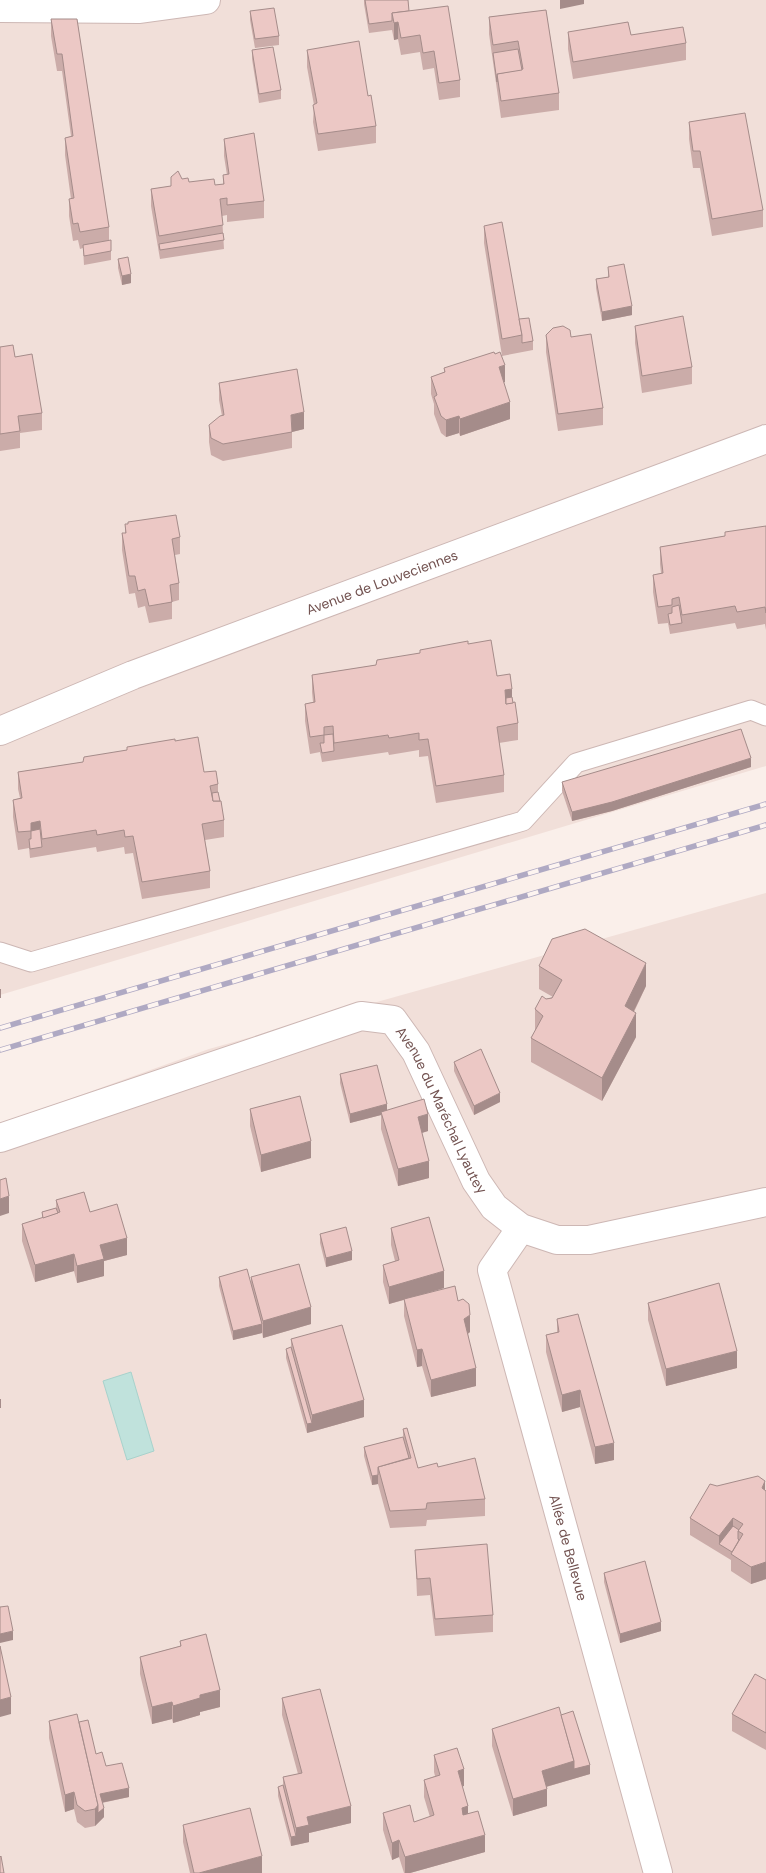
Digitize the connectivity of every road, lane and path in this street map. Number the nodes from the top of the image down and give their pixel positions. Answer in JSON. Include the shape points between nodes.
{"nodes":[{"id":1,"x":206,"y":0,"type":"edge"},
{"id":2,"x":0,"y":8,"type":"edge"},
{"id":3,"x":766,"y":439,"type":"edge"},
{"id":4,"x":766,"y":716,"type":"edge"},
{"id":5,"x":0,"y":731,"type":"edge"},
{"id":6,"x":0,"y":952,"type":"edge"},
{"id":7,"x":0,"y":1138,"type":"edge"},
{"id":8,"x":766,"y":1202,"type":"edge"},
{"id":9,"x":521,"y":1228,"type":"junction"},
{"id":10,"x":658,"y":1873,"type":"edge"}],
"edges":[{"from":1,"to":2,"type":"street","via":[[140,9]]},
{"from":3,"to":5,"type":"street","name":"Avenue de Louveciennes","via":[[133,675]]},
{"from":4,"to":6,"type":"lane","via":[[751,710],[576,763],[523,821],[31,962]]},
{"from":7,"to":9,"type":"street","name":"Avenue du Maréchal Lyautey","via":[[361,1016],[393,1020],[416,1052],[476,1181],[494,1207]]},
{"from":8,"to":9,"type":"street","name":"Avenue du Maréchal Lyautey","via":[[589,1240],[557,1240]]},
{"from":9,"to":10,"type":"street","name":"Allée de Bellevue","via":[[492,1270]]}]}
